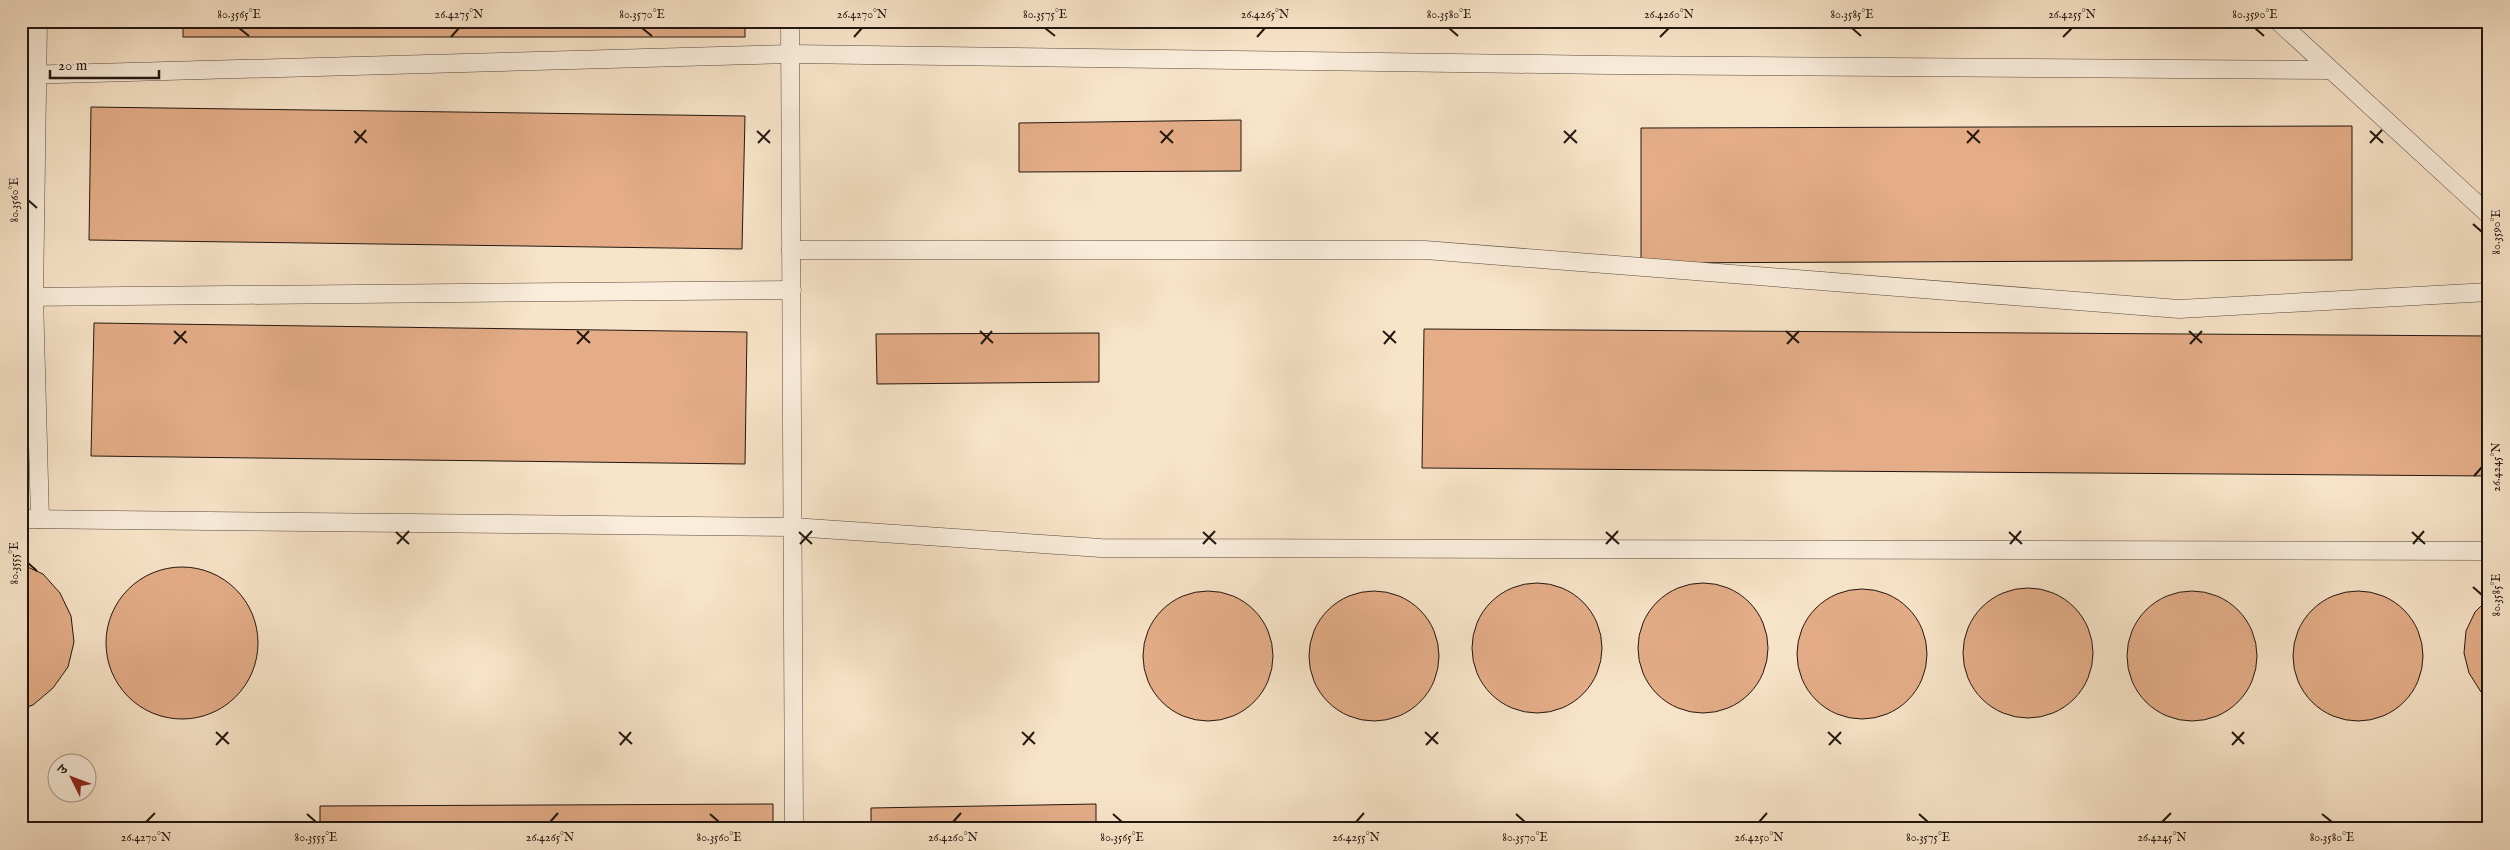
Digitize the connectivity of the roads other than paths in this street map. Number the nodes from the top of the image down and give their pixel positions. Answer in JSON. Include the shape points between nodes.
{"nodes":[{"id":1,"x":38,"y":21,"type":"edge"},
{"id":2,"x":790,"y":21,"type":"edge"},
{"id":3,"x":2278,"y":21,"type":"edge"},
{"id":4,"x":791,"y":54,"type":"junction"},
{"id":5,"x":2331,"y":70,"type":"junction"},
{"id":6,"x":29,"y":75,"type":"edge"},
{"id":7,"x":2489,"y":215,"type":"edge"},
{"id":8,"x":792,"y":250,"type":"junction"},
{"id":9,"x":792,"y":290,"type":"junction"},
{"id":10,"x":2489,"y":292,"type":"edge"},
{"id":11,"x":28,"y":297,"type":"edge"},
{"id":12,"x":21,"y":519,"type":"edge"},
{"id":13,"x":40,"y":519,"type":"junction"},
{"id":14,"x":793,"y":526,"type":"junction"},
{"id":15,"x":2489,"y":551,"type":"edge"},
{"id":16,"x":794,"y":829,"type":"edge"}],
"edges":[{"from":1,"to":6,"type":"lane"},
{"from":2,"to":4,"type":"lane"},
{"from":3,"to":5,"type":"lane"},
{"from":4,"to":5,"type":"lane","via":[[1608,66]]},
{"from":4,"to":6,"type":"lane"},
{"from":4,"to":8,"type":"lane"},
{"from":5,"to":7,"type":"lane"},
{"from":6,"to":11,"type":"lane"},
{"from":8,"to":9,"type":"lane"},
{"from":8,"to":10,"type":"lane","via":[[1425,250],[2179,309]]},
{"from":9,"to":11,"type":"lane"},
{"from":9,"to":14,"type":"lane"},
{"from":11,"to":13,"type":"lane"},
{"from":12,"to":13,"type":"lane"},
{"from":13,"to":14,"type":"lane"},
{"from":14,"to":15,"type":"lane","via":[[1101,548]]},
{"from":14,"to":16,"type":"lane"}]}
